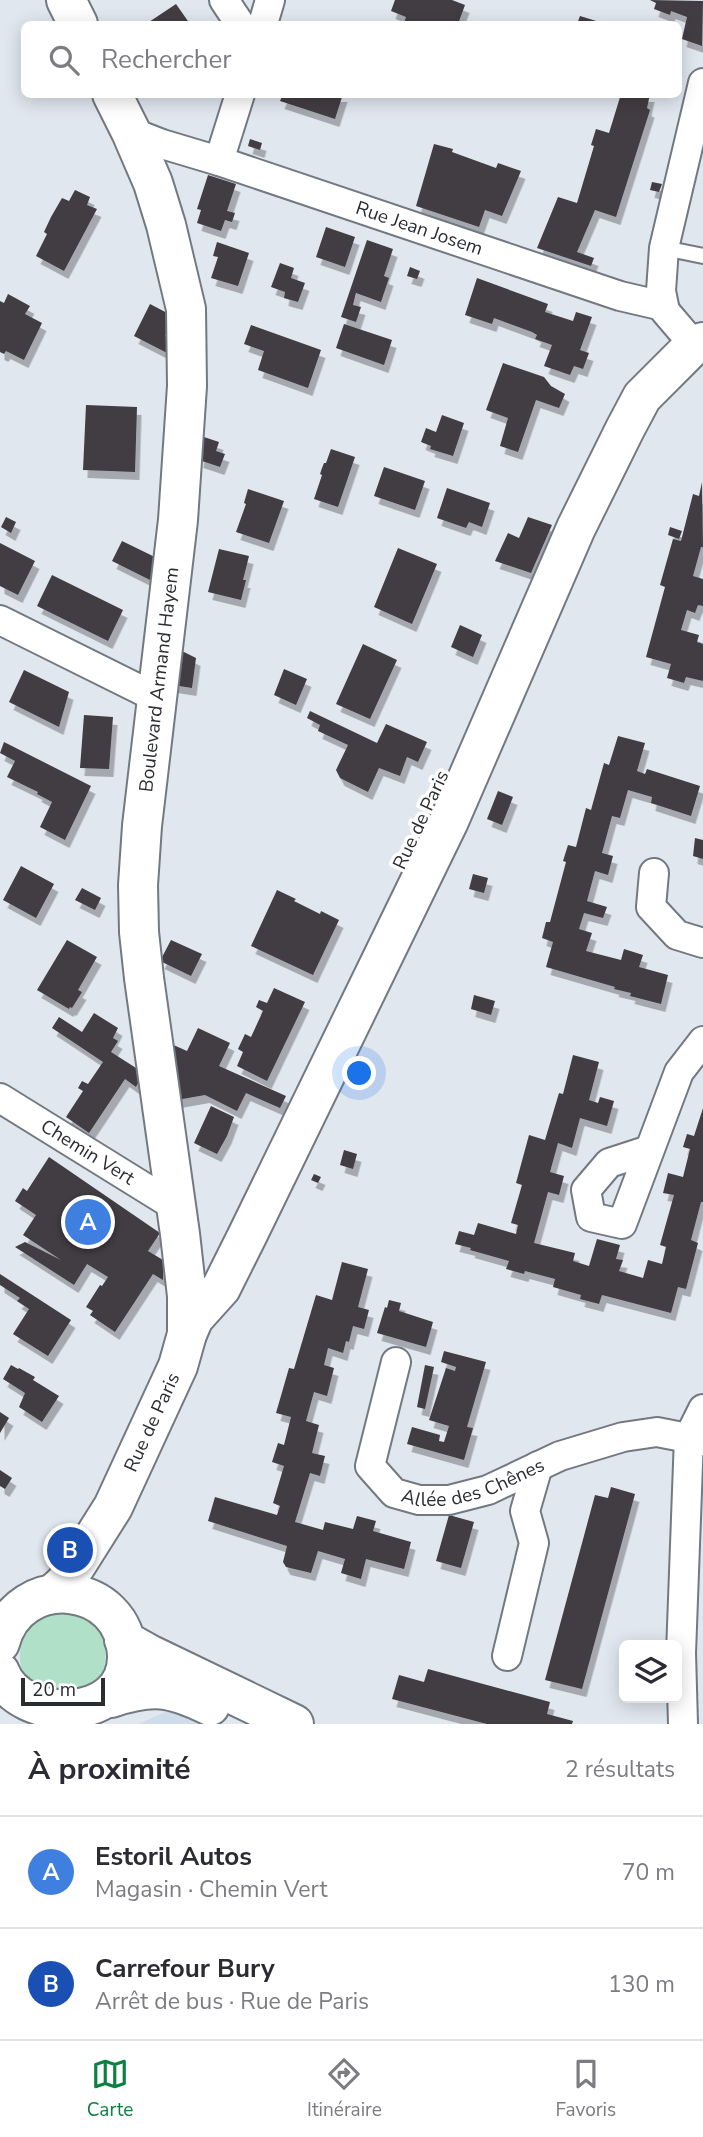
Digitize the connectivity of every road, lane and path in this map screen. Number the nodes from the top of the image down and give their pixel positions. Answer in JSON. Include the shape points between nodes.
{"nodes":[{"id":1,"x":66,"y":0,"type":"edge"},
{"id":2,"x":224,"y":0,"type":"edge"},
{"id":3,"x":271,"y":0,"type":"edge"},
{"id":4,"x":76,"y":21,"type":"edge"},
{"id":5,"x":238,"y":21,"type":"edge"},
{"id":6,"x":264,"y":21,"type":"edge"},
{"id":7,"x":703,"y":83,"type":"edge"},
{"id":8,"x":114,"y":98,"type":"edge"},
{"id":9,"x":239,"y":98,"type":"edge"},
{"id":10,"x":131,"y":132,"type":"junction"},
{"id":11,"x":219,"y":161,"type":"junction"},
{"id":12,"x":664,"y":248,"type":"junction"},
{"id":13,"x":703,"y":256,"type":"edge"},
{"id":14,"x":690,"y":330,"type":"edge"},
{"id":15,"x":0,"y":620,"type":"edge"},
{"id":16,"x":157,"y":698,"type":"junction"},
{"id":17,"x":654,"y":873,"type":"dead end"},
{"id":18,"x":703,"y":943,"type":"edge"},
{"id":19,"x":703,"y":1041,"type":"edge"},
{"id":20,"x":0,"y":1098,"type":"edge"},
{"id":21,"x":649,"y":1150,"type":"dead end"},
{"id":22,"x":176,"y":1207,"type":"junction"},
{"id":23,"x":185,"y":1276,"type":"junction"},
{"id":24,"x":187,"y":1334,"type":"junction"},
{"id":25,"x":396,"y":1362,"type":"dead end"},
{"id":26,"x":703,"y":1409,"type":"edge"},
{"id":27,"x":696,"y":1439,"type":"edge"},
{"id":28,"x":538,"y":1466,"type":"junction"},
{"id":29,"x":113,"y":1507,"type":"junction"},
{"id":30,"x":30,"y":1597,"type":"edge"},
{"id":31,"x":118,"y":1627,"type":"junction"},
{"id":32,"x":507,"y":1656,"type":"dead end"},
{"id":33,"x":0,"y":1668,"type":"edge"},
{"id":34,"x":71,"y":1717,"type":"edge"},
{"id":35,"x":249,"y":1724,"type":"edge"},
{"id":36,"x":295,"y":1724,"type":"edge"},
{"id":37,"x":683,"y":1724,"type":"edge"}],
"edges":[{"from":1,"to":4,"type":"main road"},
{"from":2,"to":5,"type":"street"},
{"from":3,"to":6,"type":"street"},
{"from":7,"to":12,"type":"street"},
{"from":8,"to":10,"type":"main road","name":"Boulevard Armand Hayem"},
{"from":9,"to":11,"type":"street"},
{"from":10,"to":11,"type":"street","name":"Rue Jean Josem"},
{"from":10,"to":16,"type":"main road","name":"Boulevard Armand Hayem","via":[[153,183],[186,309],[187,386],[178,520]]},
{"from":11,"to":14,"type":"street","name":"Rue Jean Josem","via":[[620,296]]},
{"from":12,"to":13,"type":"lane"},
{"from":12,"to":14,"type":"street","via":[[661,291]]},
{"from":14,"to":23,"type":"main road","name":"Rue de Paris","via":[[645,365],[606,419],[223,1252],[204,1272]]},
{"from":14,"to":24,"type":"main road","name":"Rue de Paris","via":[[625,429],[576,528],[443,833],[243,1245],[221,1288],[194,1318]]},
{"from":15,"to":16,"type":"street"},
{"from":16,"to":22,"type":"main road","name":"Boulevard Armand Hayem","via":[[142,826],[139,932]]},
{"from":17,"to":18,"type":"street","via":[[650,906],[677,935]]},
{"from":19,"to":21,"type":"street","via":[[679,1072]]},
{"from":20,"to":22,"type":"street","name":"Chemin Vert"},
{"from":22,"to":23,"type":"main road","name":"Boulevard Armand Hayem"},
{"from":23,"to":24,"type":"main road","name":"Rue de Paris"},
{"from":24,"to":29,"type":"main road","name":"Rue de Paris","via":[[178,1366]]},
{"from":25,"to":28,"type":"street","name":"Allée des Chênes","via":[[370,1466],[394,1493],[419,1500],[449,1500],[488,1490]]},
{"from":26,"to":27,"type":"street"},
{"from":27,"to":28,"type":"street","name":"Allée des Chênes","via":[[657,1432],[622,1437]]},
{"from":27,"to":37,"type":"street","via":[[681,1653]]},
{"from":28,"to":32,"type":"street","via":[[525,1511],[534,1543]]},
{"from":29,"to":30,"type":"main road","name":"Rue de Paris","via":[[65,1583]]},
{"from":29,"to":31,"type":"main road","name":"Rue de Paris","via":[[105,1562]]},
{"from":30,"to":31,"type":"main road","via":[[69,1593],[85,1597],[99,1604]]},
{"from":30,"to":33,"type":"main road","via":[[9,1622]]},
{"from":31,"to":34,"type":"main road","via":[[127,1655],[120,1685]]},
{"from":31,"to":36,"type":"main road","via":[[151,1655]]},
{"from":33,"to":34,"type":"main road","via":[[9,1692],[32,1713]]},
{"from":34,"to":35,"type":"main road","via":[[144,1690],[170,1690]]}]}
